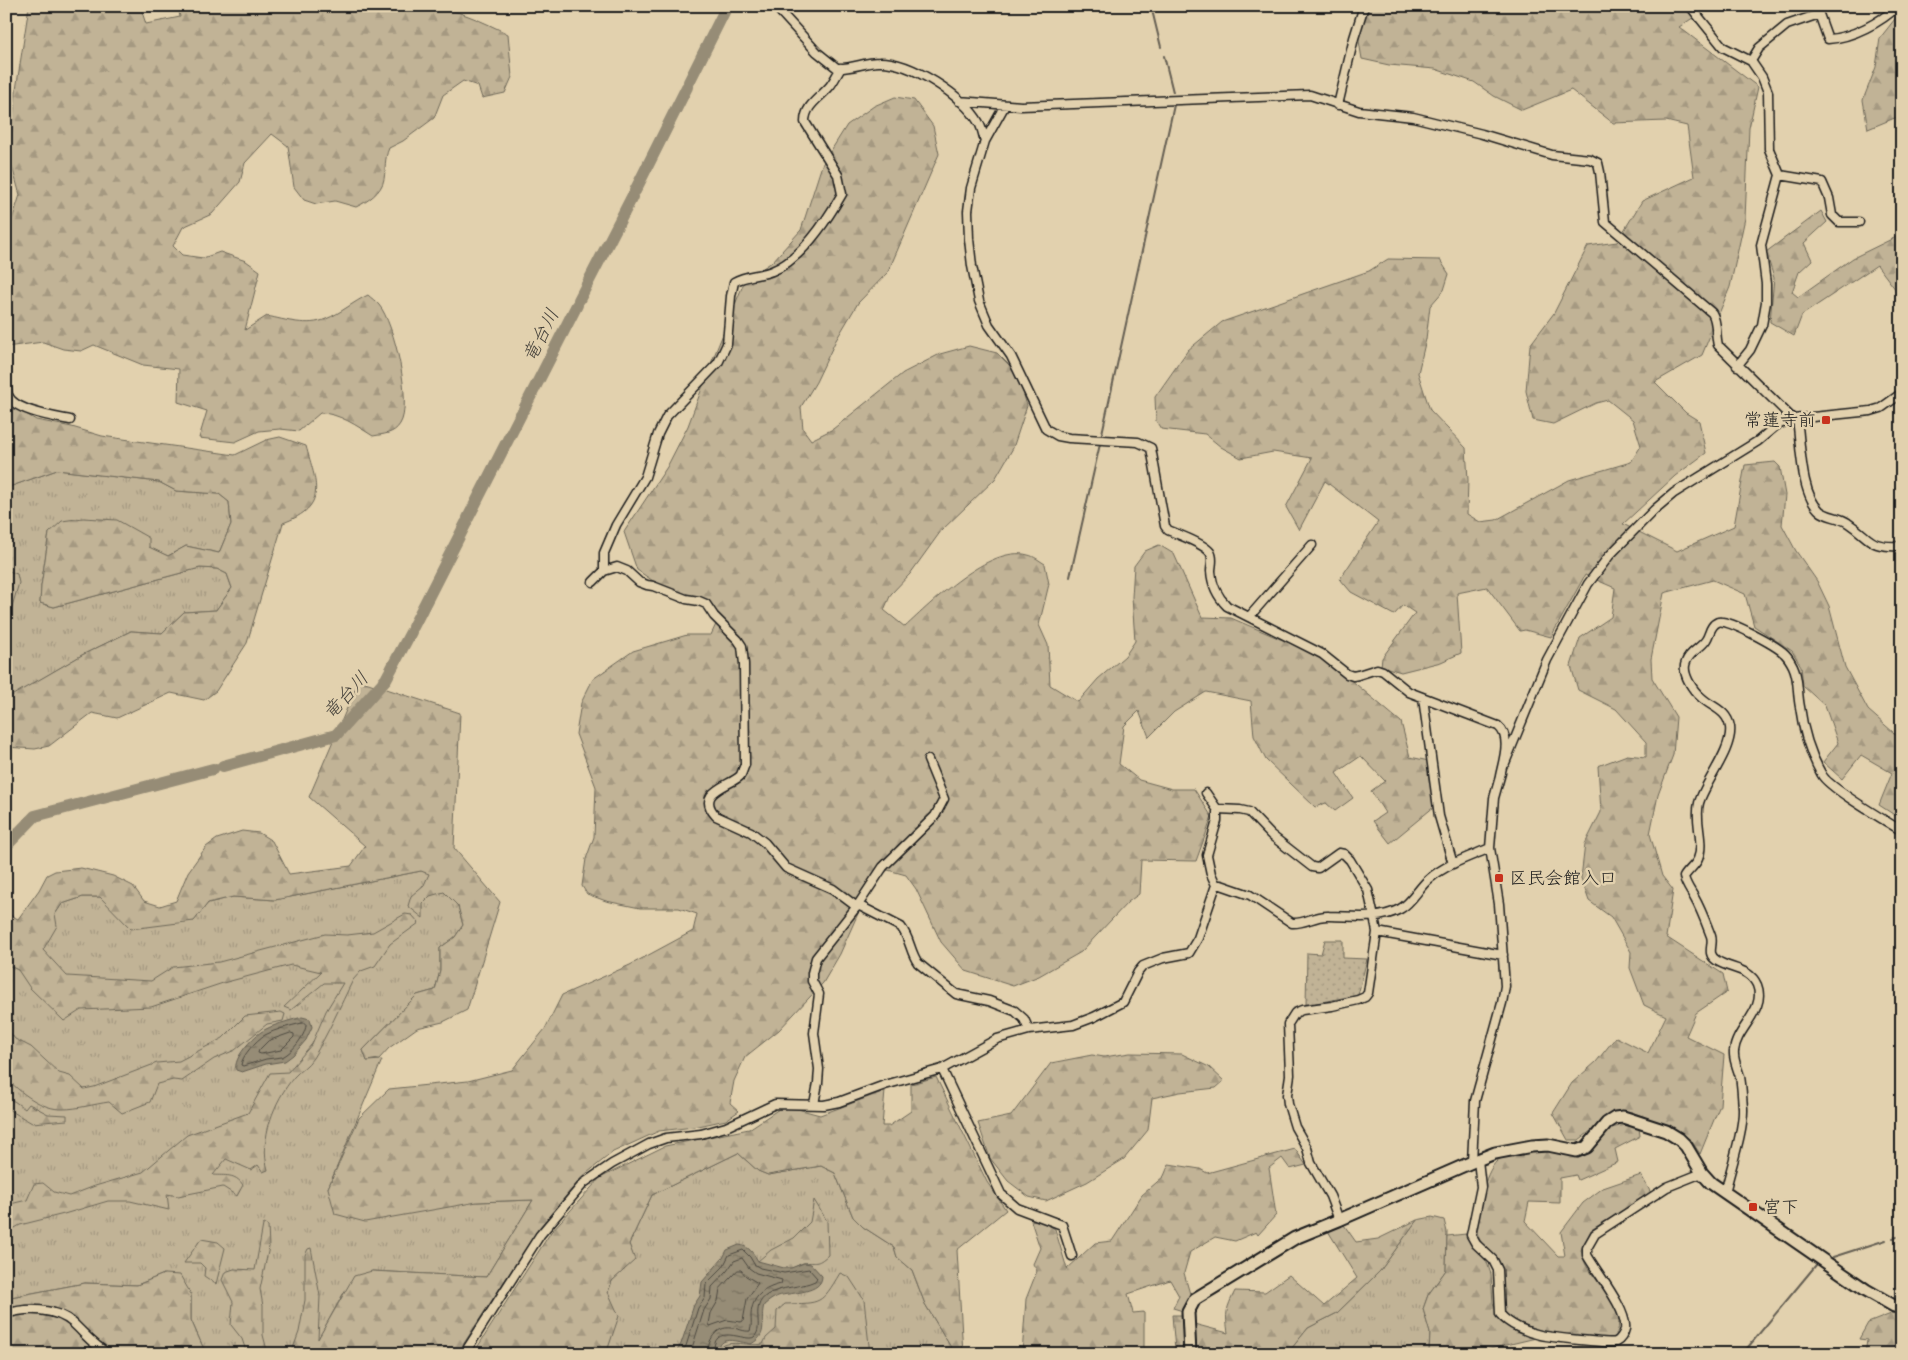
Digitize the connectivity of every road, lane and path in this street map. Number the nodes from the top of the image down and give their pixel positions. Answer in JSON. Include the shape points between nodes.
{"nodes":[{"id":1,"x":775,"y":6,"type":"edge"},
{"id":2,"x":1364,"y":6,"type":"edge"},
{"id":3,"x":1690,"y":6,"type":"edge"},
{"id":4,"x":1898,"y":6,"type":"edge"},
{"id":5,"x":1751,"y":61,"type":"junction"},
{"id":6,"x":841,"y":68,"type":"junction"},
{"id":7,"x":959,"y":101,"type":"junction"},
{"id":8,"x":1338,"y":105,"type":"junction"},
{"id":9,"x":1005,"y":106,"type":"junction"},
{"id":10,"x":985,"y":141,"type":"junction"},
{"id":11,"x":1780,"y":175,"type":"junction"},
{"id":12,"x":1859,"y":222,"type":"dead end"},
{"id":13,"x":1737,"y":366,"type":"junction"},
{"id":14,"x":6,"y":383,"type":"edge"},
{"id":15,"x":1902,"y":393,"type":"edge"},
{"id":16,"x":1795,"y":419,"type":"junction"},
{"id":17,"x":70,"y":420,"type":"dead end"},
{"id":18,"x":1312,"y":545,"type":"dead end"},
{"id":19,"x":1902,"y":546,"type":"edge"},
{"id":20,"x":604,"y":571,"type":"junction"},
{"id":21,"x":593,"y":582,"type":"dead end"},
{"id":22,"x":1248,"y":617,"type":"junction"},
{"id":23,"x":1423,"y":698,"type":"junction"},
{"id":24,"x":928,"y":760,"type":"dead end"},
{"id":25,"x":1500,"y":776,"type":"junction"},
{"id":26,"x":1206,"y":793,"type":"dead end"},
{"id":27,"x":1217,"y":809,"type":"junction"},
{"id":28,"x":1902,"y":831,"type":"edge"},
{"id":29,"x":1490,"y":848,"type":"junction"},
{"id":30,"x":1453,"y":864,"type":"junction"},
{"id":31,"x":1216,"y":885,"type":"junction"},
{"id":32,"x":858,"y":906,"type":"junction"},
{"id":33,"x":1374,"y":918,"type":"junction"},
{"id":34,"x":1377,"y":932,"type":"junction"},
{"id":35,"x":1502,"y":955,"type":"junction"},
{"id":36,"x":1029,"y":1030,"type":"junction"},
{"id":37,"x":942,"y":1069,"type":"junction"},
{"id":38,"x":814,"y":1104,"type":"junction"},
{"id":39,"x":1475,"y":1161,"type":"junction"},
{"id":40,"x":1702,"y":1173,"type":"junction"},
{"id":41,"x":1725,"y":1193,"type":"junction"},
{"id":42,"x":1339,"y":1220,"type":"junction"},
{"id":43,"x":1072,"y":1256,"type":"dead end"},
{"id":44,"x":1902,"y":1308,"type":"edge"},
{"id":45,"x":6,"y":1314,"type":"edge"},
{"id":46,"x":108,"y":1354,"type":"edge"},
{"id":47,"x":464,"y":1354,"type":"edge"},
{"id":48,"x":1190,"y":1354,"type":"edge"}],
"edges":[{"from":1,"to":6,"type":"street","via":[[817,52]]},
{"from":2,"to":8,"type":"street"},
{"from":3,"to":5,"type":"street","via":[[1723,47]]},
{"from":4,"to":5,"type":"street","via":[[1855,34],[1842,38],[1828,39],[1819,14],[1787,24],[1759,48]]},
{"from":5,"to":11,"type":"street","via":[[1768,92],[1770,149]]},
{"from":6,"to":7,"type":"street","via":[[878,62],[898,63],[925,75]]},
{"from":6,"to":20,"type":"street","via":[[832,84],[810,106],[805,122],[838,175],[842,194],[794,257],[771,272],[734,282],[727,344],[718,363],[667,416],[645,477],[616,525],[604,553]]},
{"from":7,"to":9,"type":"street"},
{"from":7,"to":10,"type":"street","via":[[980,124]]},
{"from":8,"to":9,"type":"street","via":[[1310,95]]},
{"from":8,"to":13,"type":"street","via":[[1358,111],[1413,117],[1552,155],[1590,159],[1598,164],[1605,222],[1712,313],[1716,319],[1718,345]]},
{"from":9,"to":10,"type":"street"},
{"from":10,"to":22,"type":"street","via":[[971,188],[968,239],[979,301],[989,325],[1011,356],[1046,428],[1058,436],[1138,442],[1151,448],[1165,526],[1210,552],[1214,590],[1227,606]]},
{"from":11,"to":12,"type":"street","via":[[1822,182],[1832,215],[1839,222]]},
{"from":11,"to":13,"type":"street","via":[[1761,245],[1766,284],[1762,325],[1750,350]]},
{"from":13,"to":16,"type":"street"},
{"from":14,"to":17,"type":"street","via":[[8,396],[15,403],[43,415]]},
{"from":15,"to":16,"type":"street","via":[[1871,411]]},
{"from":16,"to":19,"type":"street","via":[[1807,491],[1820,512],[1846,522],[1871,542]]},
{"from":16,"to":25,"type":"street","via":[[1777,425],[1758,441],[1674,494],[1609,556],[1588,584],[1547,660]]},
{"from":18,"to":22,"type":"street"},
{"from":20,"to":21,"type":"street"},
{"from":20,"to":32,"type":"street","via":[[617,567],[639,582],[706,604],[738,640],[744,664],[745,765],[740,776],[715,789],[710,799],[713,812],[751,832],[786,868],[833,889]]},
{"from":22,"to":23,"type":"street","via":[[1322,654],[1347,674],[1358,676],[1377,668],[1408,692]]},
{"from":23,"to":25,"type":"street","via":[[1502,728],[1506,742]]},
{"from":23,"to":30,"type":"street","via":[[1439,816]]},
{"from":24,"to":32,"type":"street","via":[[944,799],[941,806],[935,816],[883,867]]},
{"from":25,"to":29,"type":"street","via":[[1494,798]]},
{"from":26,"to":27,"type":"street"},
{"from":27,"to":31,"type":"street","via":[[1217,821],[1207,855]]},
{"from":27,"to":33,"type":"street","via":[[1249,812],[1271,835],[1312,867],[1318,868],[1338,853],[1344,854],[1368,890]]},
{"from":28,"to":41,"type":"street","via":[[1822,776],[1806,739],[1796,672],[1784,653],[1734,625],[1716,622],[1705,641],[1689,656],[1685,673],[1701,698],[1726,715],[1730,733],[1700,802],[1700,853],[1684,877],[1711,937],[1711,955],[1717,961],[1745,971],[1753,978],[1759,997],[1734,1051],[1743,1108]]},
{"from":29,"to":30,"type":"street"},
{"from":29,"to":35,"type":"street","via":[[1499,904]]},
{"from":30,"to":33,"type":"street","via":[[1428,880],[1401,909]]},
{"from":31,"to":33,"type":"street","via":[[1250,895],[1292,923],[1299,924],[1320,916]]},
{"from":31,"to":36,"type":"street","via":[[1198,938],[1189,953],[1143,966],[1123,1002],[1094,1017],[1073,1025]]},
{"from":32,"to":36,"type":"street","via":[[901,927],[918,963],[956,994],[1015,1011]]},
{"from":32,"to":38,"type":"street","via":[[816,958],[812,973],[812,981],[819,994],[814,1044],[819,1070]]},
{"from":33,"to":34,"type":"street"},
{"from":34,"to":35,"type":"street"},
{"from":34,"to":42,"type":"street","via":[[1370,987],[1365,996],[1332,1006],[1302,1010],[1295,1013],[1288,1024],[1288,1104],[1295,1127]]},
{"from":35,"to":39,"type":"street","via":[[1505,986],[1502,1003],[1475,1101]]},
{"from":36,"to":37,"type":"street","via":[[990,1042]]},
{"from":37,"to":38,"type":"street","via":[[838,1102]]},
{"from":37,"to":43,"type":"street","via":[[1001,1194],[1017,1208],[1062,1225]]},
{"from":38,"to":47,"type":"street","via":[[775,1104],[726,1127],[666,1138],[612,1164],[584,1183],[540,1234]]},
{"from":39,"to":40,"type":"street","via":[[1495,1153],[1532,1146],[1548,1145],[1577,1151],[1587,1147],[1607,1123],[1623,1117],[1666,1131],[1679,1139]]},
{"from":39,"to":40,"type":"street","via":[[1481,1187],[1472,1235],[1498,1270],[1500,1314],[1517,1327],[1540,1335],[1605,1343],[1616,1342],[1622,1337],[1625,1329],[1622,1310],[1587,1255],[1587,1248],[1595,1234],[1667,1187]]},
{"from":39,"to":42,"type":"street"},
{"from":40,"to":41,"type":"street"},
{"from":41,"to":44,"type":"street","via":[[1866,1290]]},
{"from":42,"to":48,"type":"street","via":[[1295,1238],[1195,1299],[1188,1312]]},
{"from":45,"to":46,"type":"street","via":[[41,1310],[65,1317],[97,1348]]}]}
